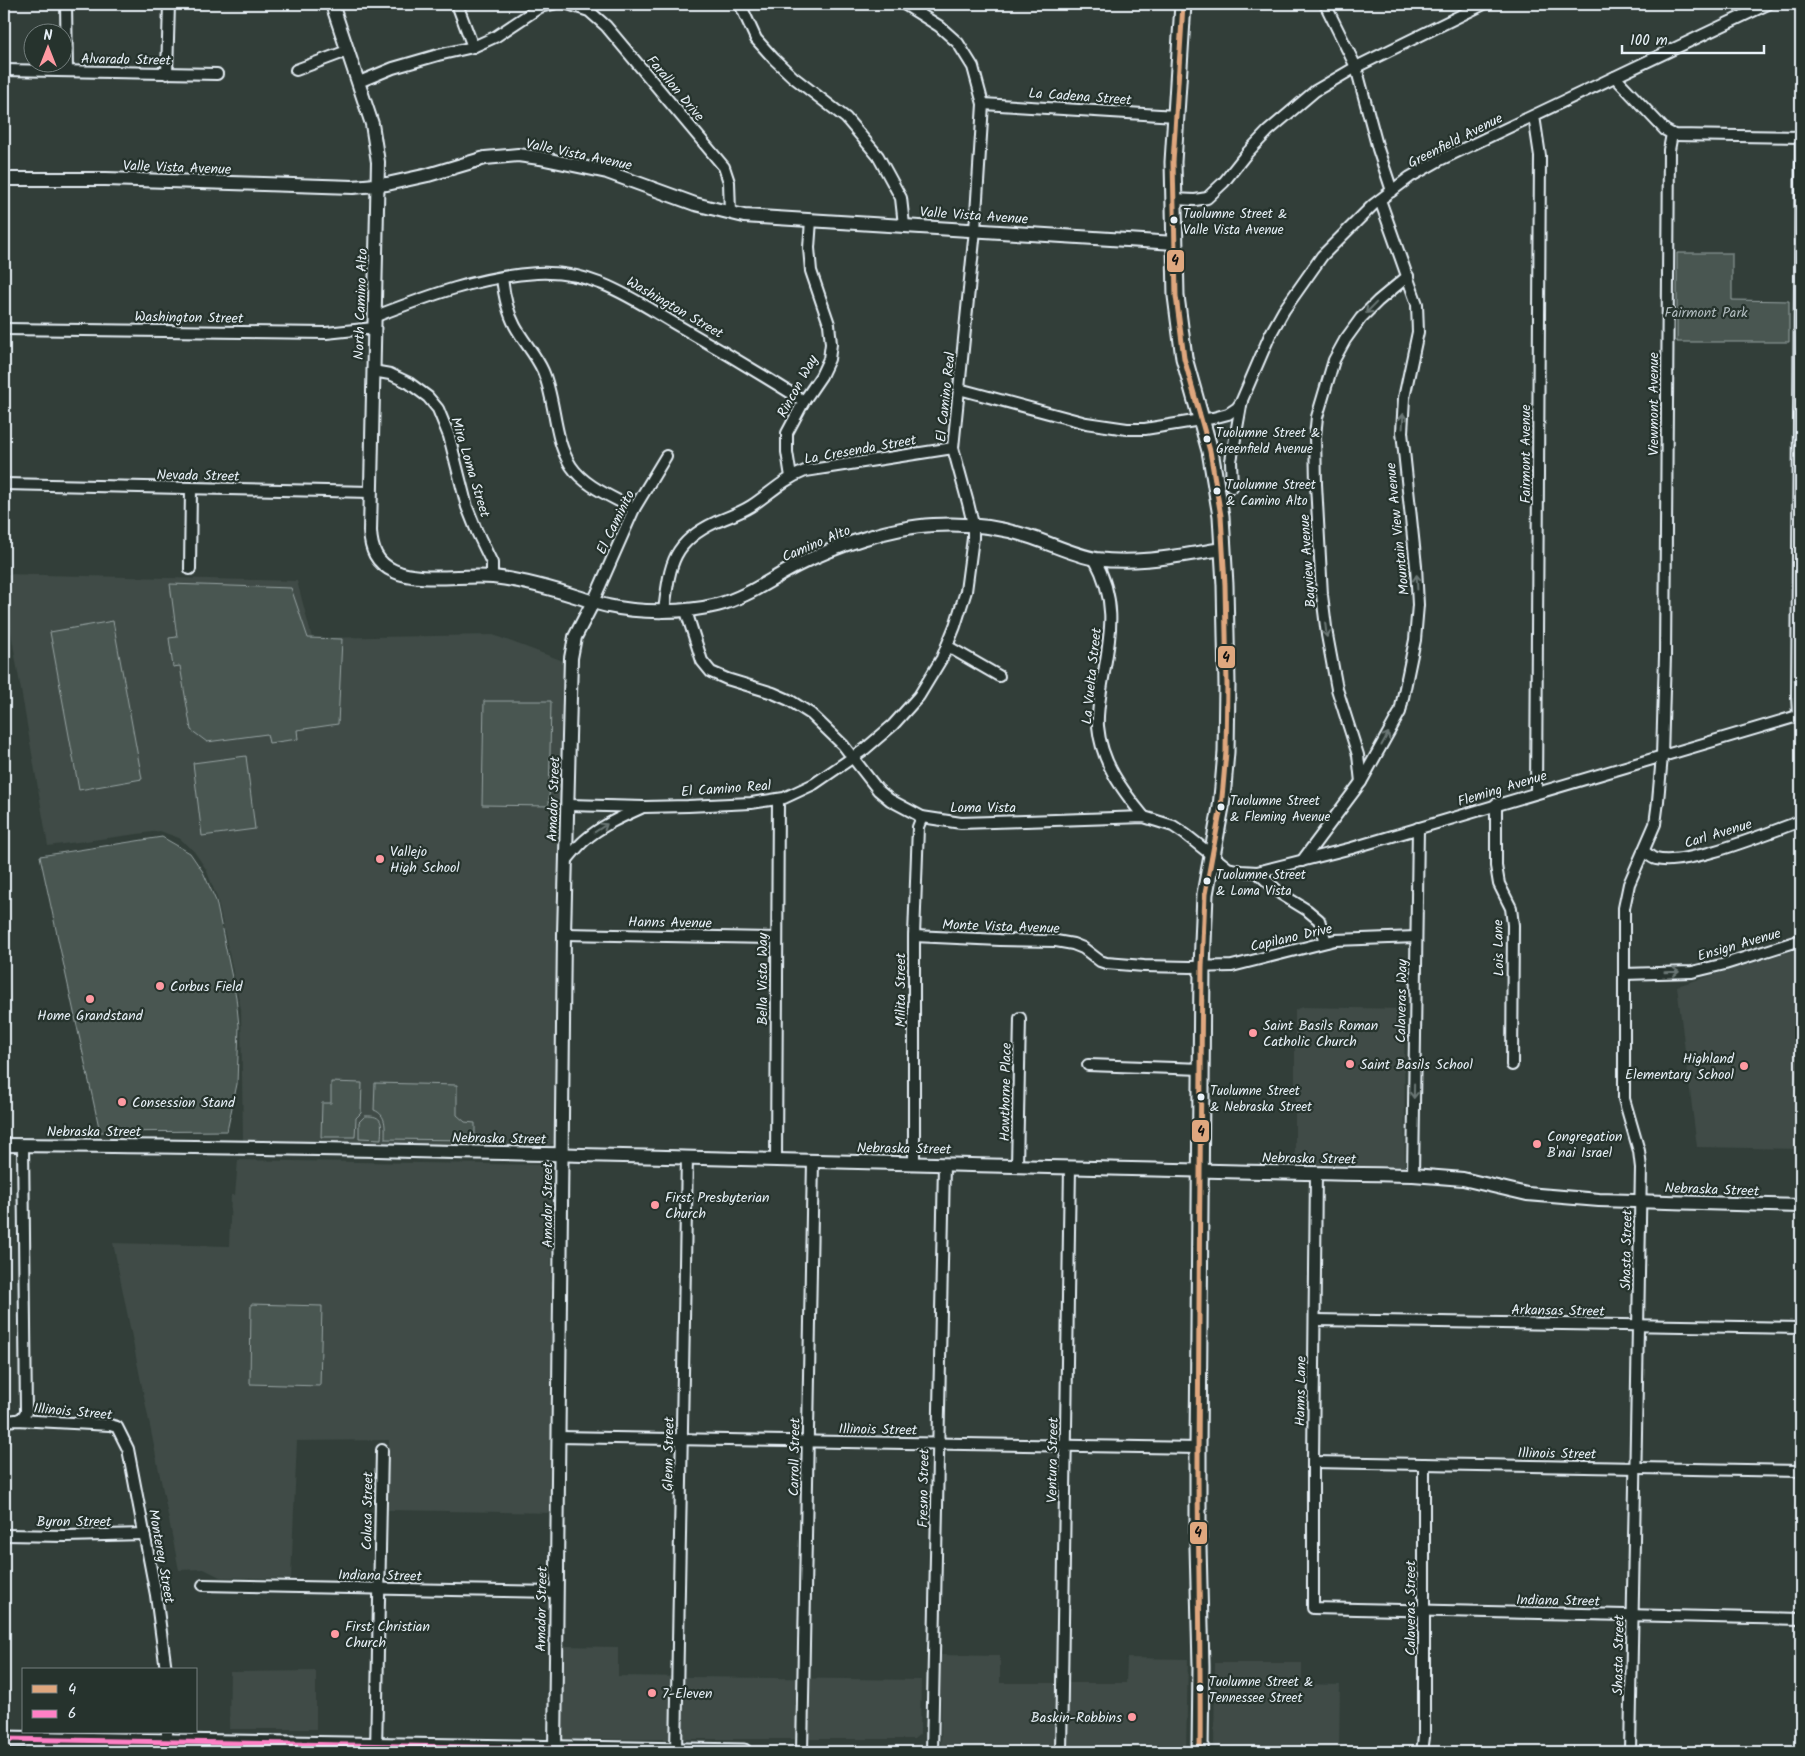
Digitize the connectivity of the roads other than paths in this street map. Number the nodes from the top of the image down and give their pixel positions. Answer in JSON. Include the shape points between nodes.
{"nodes":[{"id":1,"x":66,"y":4,"type":"edge"},
{"id":2,"x":169,"y":4,"type":"edge"},
{"id":3,"x":332,"y":4,"type":"edge"},
{"id":4,"x":457,"y":4,"type":"edge"},
{"id":5,"x":553,"y":4,"type":"edge"},
{"id":6,"x":568,"y":4,"type":"edge"},
{"id":7,"x":740,"y":4,"type":"edge"},
{"id":8,"x":904,"y":4,"type":"edge"},
{"id":9,"x":1183,"y":4,"type":"edge"},
{"id":10,"x":1325,"y":4,"type":"edge"},
{"id":11,"x":1484,"y":4,"type":"edge"},
{"id":12,"x":1768,"y":4,"type":"edge"},
{"id":13,"x":1754,"y":7,"type":"edge"},
{"id":14,"x":66,"y":22,"type":"edge"},
{"id":15,"x":473,"y":47,"type":"junction"},
{"id":16,"x":347,"y":51,"type":"junction"},
{"id":17,"x":1356,"y":67,"type":"junction"},
{"id":18,"x":4,"y":70,"type":"edge"},
{"id":19,"x":22,"y":70,"type":"edge"},
{"id":20,"x":296,"y":70,"type":"dead end"},
{"id":21,"x":72,"y":71,"type":"edge"},
{"id":22,"x":167,"y":74,"type":"junction"},
{"id":23,"x":217,"y":74,"type":"dead end"},
{"id":24,"x":1615,"y":77,"type":"junction"},
{"id":25,"x":359,"y":82,"type":"junction"},
{"id":26,"x":983,"y":104,"type":"junction"},
{"id":27,"x":1176,"y":116,"type":"junction"},
{"id":28,"x":1534,"y":116,"type":"junction"},
{"id":29,"x":1672,"y":134,"type":"junction"},
{"id":30,"x":1801,"y":137,"type":"edge"},
{"id":31,"x":4,"y":179,"type":"edge"},
{"id":32,"x":378,"y":185,"type":"junction"},
{"id":33,"x":1392,"y":191,"type":"junction"},
{"id":34,"x":1174,"y":200,"type":"junction"},
{"id":35,"x":1380,"y":200,"type":"junction"},
{"id":36,"x":730,"y":213,"type":"junction"},
{"id":37,"x":811,"y":220,"type":"junction"},
{"id":38,"x":904,"y":225,"type":"junction"},
{"id":39,"x":975,"y":230,"type":"junction"},
{"id":40,"x":1175,"y":243,"type":"junction"},
{"id":41,"x":1408,"y":276,"type":"junction"},
{"id":42,"x":502,"y":278,"type":"junction"},
{"id":43,"x":375,"y":322,"type":"junction"},
{"id":44,"x":4,"y":329,"type":"edge"},
{"id":45,"x":373,"y":371,"type":"junction"},
{"id":46,"x":959,"y":389,"type":"junction"},
{"id":47,"x":1242,"y":400,"type":"junction"},
{"id":48,"x":804,"y":401,"type":"junction"},
{"id":49,"x":1201,"y":419,"type":"junction"},
{"id":50,"x":953,"y":448,"type":"junction"},
{"id":51,"x":666,"y":456,"type":"dead end"},
{"id":52,"x":791,"y":476,"type":"junction"},
{"id":53,"x":4,"y":484,"type":"edge"},
{"id":54,"x":1232,"y":487,"type":"dead end"},
{"id":55,"x":191,"y":489,"type":"junction"},
{"id":56,"x":371,"y":492,"type":"junction"},
{"id":57,"x":634,"y":509,"type":"junction"},
{"id":58,"x":973,"y":524,"type":"junction"},
{"id":59,"x":1223,"y":549,"type":"junction"},
{"id":60,"x":1094,"y":558,"type":"junction"},
{"id":61,"x":190,"y":568,"type":"dead end"},
{"id":62,"x":424,"y":576,"type":"joint"},
{"id":63,"x":492,"y":577,"type":"junction"},
{"id":64,"x":593,"y":602,"type":"junction"},
{"id":65,"x":664,"y":611,"type":"junction"},
{"id":66,"x":686,"y":611,"type":"junction"},
{"id":67,"x":947,"y":646,"type":"junction"},
{"id":68,"x":999,"y":676,"type":"dead end"},
{"id":69,"x":1800,"y":715,"type":"edge"},
{"id":70,"x":1662,"y":756,"type":"junction"},
{"id":71,"x":853,"y":758,"type":"junction"},
{"id":72,"x":1361,"y":782,"type":"junction"},
{"id":73,"x":1536,"y":792,"type":"junction"},
{"id":74,"x":778,"y":798,"type":"junction"},
{"id":75,"x":1496,"y":804,"type":"junction"},
{"id":76,"x":568,"y":805,"type":"junction"},
{"id":77,"x":644,"y":807,"type":"junction"},
{"id":78,"x":922,"y":817,"type":"junction"},
{"id":79,"x":1144,"y":817,"type":"junction"},
{"id":80,"x":1801,"y":821,"type":"edge"},
{"id":81,"x":1418,"y":828,"type":"junction"},
{"id":82,"x":1643,"y":851,"type":"junction"},
{"id":83,"x":1213,"y":855,"type":"junction"},
{"id":84,"x":566,"y":861,"type":"junction"},
{"id":85,"x":1302,"y":861,"type":"junction"},
{"id":86,"x":1257,"y":872,"type":"junction"},
{"id":87,"x":564,"y":934,"type":"junction"},
{"id":88,"x":914,"y":936,"type":"junction"},
{"id":89,"x":1416,"y":937,"type":"junction"},
{"id":90,"x":776,"y":938,"type":"junction"},
{"id":91,"x":1801,"y":940,"type":"edge"},
{"id":92,"x":1326,"y":942,"type":"junction"},
{"id":93,"x":1202,"y":967,"type":"junction"},
{"id":94,"x":1624,"y":974,"type":"junction"},
{"id":95,"x":1020,"y":1018,"type":"dead end"},
{"id":96,"x":1088,"y":1065,"type":"dead end"},
{"id":97,"x":1512,"y":1065,"type":"dead end"},
{"id":98,"x":1202,"y":1069,"type":"junction"},
{"id":99,"x":4,"y":1146,"type":"edge"},
{"id":100,"x":23,"y":1146,"type":"junction"},
{"id":101,"x":562,"y":1154,"type":"junction"},
{"id":102,"x":687,"y":1157,"type":"junction"},
{"id":103,"x":776,"y":1160,"type":"junction"},
{"id":104,"x":813,"y":1161,"type":"junction"},
{"id":105,"x":914,"y":1164,"type":"junction"},
{"id":106,"x":944,"y":1165,"type":"junction"},
{"id":107,"x":1017,"y":1166,"type":"junction"},
{"id":108,"x":1070,"y":1167,"type":"junction"},
{"id":109,"x":1201,"y":1171,"type":"junction"},
{"id":110,"x":1316,"y":1174,"type":"junction"},
{"id":111,"x":1413,"y":1175,"type":"junction"},
{"id":112,"x":1640,"y":1202,"type":"junction"},
{"id":113,"x":1801,"y":1206,"type":"edge"},
{"id":114,"x":1315,"y":1320,"type":"junction"},
{"id":115,"x":1638,"y":1325,"type":"junction"},
{"id":116,"x":1801,"y":1328,"type":"edge"},
{"id":117,"x":17,"y":1420,"type":"junction"},
{"id":118,"x":4,"y":1421,"type":"edge"},
{"id":119,"x":558,"y":1437,"type":"junction"},
{"id":120,"x":682,"y":1439,"type":"junction"},
{"id":121,"x":808,"y":1441,"type":"junction"},
{"id":122,"x":938,"y":1444,"type":"junction"},
{"id":123,"x":1066,"y":1446,"type":"junction"},
{"id":124,"x":128,"y":1448,"type":"joint"},
{"id":125,"x":1198,"y":1448,"type":"junction"},
{"id":126,"x":382,"y":1450,"type":"dead end"},
{"id":127,"x":1313,"y":1462,"type":"junction"},
{"id":128,"x":1424,"y":1464,"type":"junction"},
{"id":129,"x":1636,"y":1468,"type":"junction"},
{"id":130,"x":1801,"y":1471,"type":"edge"},
{"id":131,"x":144,"y":1534,"type":"junction"},
{"id":132,"x":4,"y":1535,"type":"edge"},
{"id":133,"x":203,"y":1585,"type":"dead end"},
{"id":134,"x":379,"y":1588,"type":"junction"},
{"id":135,"x":556,"y":1592,"type":"junction"},
{"id":136,"x":1313,"y":1608,"type":"joint"},
{"id":137,"x":1424,"y":1610,"type":"junction"},
{"id":138,"x":1632,"y":1616,"type":"junction"},
{"id":139,"x":1801,"y":1620,"type":"edge"},
{"id":140,"x":166,"y":1668,"type":"edge"},
{"id":141,"x":4,"y":1739,"type":"edge"},
{"id":142,"x":167,"y":1742,"type":"edge"},
{"id":143,"x":376,"y":1749,"type":"edge"},
{"id":144,"x":555,"y":1751,"type":"edge"},
{"id":145,"x":676,"y":1751,"type":"edge"},
{"id":146,"x":744,"y":1752,"type":"edge"},
{"id":147,"x":802,"y":1752,"type":"edge"},
{"id":148,"x":932,"y":1752,"type":"edge"},
{"id":149,"x":1061,"y":1752,"type":"edge"},
{"id":150,"x":1200,"y":1752,"type":"edge"},
{"id":151,"x":1422,"y":1752,"type":"edge"},
{"id":152,"x":1630,"y":1752,"type":"edge"}],
"edges":[{"from":1,"to":14,"type":"street"},
{"from":2,"to":22,"type":"street"},
{"from":3,"to":16,"type":"street","name":"North Camino Alto"},
{"from":4,"to":15,"type":"street"},
{"from":5,"to":15,"type":"street","via":[[540,7]]},
{"from":6,"to":36,"type":"street","name":"Farallon Drive","via":[[589,11],[606,26],[724,167],[729,182]]},
{"from":7,"to":38,"type":"street","via":[[756,39],[774,59],[846,118],[878,156],[900,198]]},
{"from":8,"to":26,"type":"street","name":"El Camino Real","via":[[939,26],[958,43],[973,67]]},
{"from":9,"to":27,"type":"main road"},
{"from":10,"to":17,"type":"street"},
{"from":11,"to":17,"type":"street"},
{"from":12,"to":13,"type":"street","name":"Greenfield Avenue"},
{"from":13,"to":24,"type":"street","name":"Greenfield Avenue"},
{"from":15,"to":25,"type":"street","via":[[393,68]]},
{"from":16,"to":20,"type":"street"},
{"from":16,"to":25,"type":"street","name":"North Camino Alto"},
{"from":17,"to":33,"type":"street"},
{"from":17,"to":34,"type":"street","via":[[1315,91],[1268,131],[1207,198]]},
{"from":18,"to":19,"type":"street","name":"Alvarado Street"},
{"from":21,"to":22,"type":"street","name":"Alvarado Street"},
{"from":22,"to":23,"type":"street","name":"Alvarado Street"},
{"from":24,"to":28,"type":"street","name":"Greenfield Avenue"},
{"from":24,"to":29,"type":"street"},
{"from":25,"to":32,"type":"street","name":"North Camino Alto","via":[[372,124]]},
{"from":26,"to":27,"type":"street","name":"La Cadena Street"},
{"from":26,"to":39,"type":"street","name":"El Camino Real"},
{"from":27,"to":34,"type":"main road"},
{"from":28,"to":33,"type":"street","name":"Greenfield Avenue","via":[[1440,160]]},
{"from":28,"to":73,"type":"street","name":"Fairmont Avenue","via":[[1540,156]]},
{"from":29,"to":30,"type":"street"},
{"from":29,"to":70,"type":"street","name":"Viewmont Avenue","via":[[1669,150]]},
{"from":30,"to":69,"type":"street","via":[[1797,686]]},
{"from":31,"to":32,"type":"street","name":"Valle Vista Avenue","via":[[343,187]]},
{"from":32,"to":36,"type":"street","name":"Valle Vista Avenue","via":[[428,175],[485,158],[518,156],[607,172],[694,204]]},
{"from":32,"to":43,"type":"street","name":"North Camino Alto"},
{"from":33,"to":35,"type":"street","name":"Greenfield Avenue"},
{"from":34,"to":40,"type":"main road"},
{"from":35,"to":41,"type":"street","name":"Mountain View Avenue"},
{"from":35,"to":47,"type":"street","name":"Greenfield Avenue","via":[[1322,256],[1284,310]]},
{"from":36,"to":37,"type":"street","name":"Valle Vista Avenue"},
{"from":37,"to":38,"type":"street","name":"Valle Vista Avenue"},
{"from":37,"to":48,"type":"street","name":"Rincon Way","via":[[811,271],[829,324],[831,344],[822,376]]},
{"from":38,"to":39,"type":"street","name":"Valle Vista Avenue"},
{"from":39,"to":40,"type":"street","name":"Valle Vista Avenue"},
{"from":39,"to":46,"type":"street","name":"El Camino Real"},
{"from":40,"to":49,"type":"main road","via":[[1181,340]]},
{"from":72,"to":41,"type":"street","name":"Mountain View Avenue","one_way":true,"via":[[1400,712],[1410,668],[1418,605],[1402,432],[1404,398],[1418,332],[1417,304]]},
{"from":41,"to":72,"type":"street","name":"Bayview Avenue","one_way":true,"via":[[1372,307],[1345,340],[1334,360],[1317,417],[1315,436],[1326,635],[1337,690],[1358,756]]},
{"from":42,"to":43,"type":"street","name":"Washington Street","via":[[468,284],[427,297]]},
{"from":42,"to":48,"type":"street","name":"Washington Street","via":[[538,273],[564,275],[613,288]]},
{"from":42,"to":57,"type":"street","via":[[506,306],[542,370],[559,437],[571,466],[586,481]]},
{"from":43,"to":44,"type":"street","name":"Washington Street","via":[[326,333]]},
{"from":43,"to":45,"type":"street","name":"North Camino Alto"},
{"from":45,"to":56,"type":"street","name":"North Camino Alto"},
{"from":45,"to":63,"type":"street","name":"Mira Loma Street","via":[[390,374],[409,383],[438,409],[450,436],[467,507],[492,563]]},
{"from":46,"to":49,"type":"street","via":[[1109,428],[1145,429]]},
{"from":46,"to":50,"type":"street","name":"El Camino Real"},
{"from":47,"to":49,"type":"street","name":"Greenfield Avenue","via":[[1228,414]]},
{"from":47,"to":54,"type":"street","name":"Greenfield Avenue","via":[[1231,461]]},
{"from":48,"to":52,"type":"street","name":"Rincon Way","via":[[787,434]]},
{"from":49,"to":59,"type":"main road","via":[[1217,484]]},
{"from":50,"to":52,"type":"street","name":"La Cresenda Street"},
{"from":50,"to":58,"type":"street","name":"El Camino Real"},
{"from":51,"to":57,"type":"street","name":"El Caminito"},
{"from":52,"to":65,"type":"street","name":"La Cresenda Street","via":[[751,506],[698,532],[682,545],[669,572]]},
{"from":53,"to":55,"type":"street","name":"Nevada Street"},
{"from":55,"to":56,"type":"street","name":"Nevada Street"},
{"from":55,"to":61,"type":"street"},
{"from":56,"to":62,"type":"street","name":"North Camino Alto","via":[[370,531],[375,556],[396,572]]},
{"from":57,"to":64,"type":"street","name":"El Caminito"},
{"from":58,"to":60,"type":"street","name":"Camino Alto","via":[[1025,535]]},
{"from":58,"to":66,"type":"street","name":"Camino Alto","via":[[930,525],[880,534],[800,564],[730,601]]},
{"from":58,"to":67,"type":"street","name":"El Camino Real","via":[[966,591]]},
{"from":59,"to":60,"type":"street","name":"Camino Alto","via":[[1152,559],[1117,561]]},
{"from":59,"to":83,"type":"main road","via":[[1227,731],[1221,807]]},
{"from":60,"to":79,"type":"street","name":"La Vuelta Street","via":[[1107,588],[1111,624],[1098,709],[1099,736],[1110,768]]},
{"from":62,"to":63,"type":"street","name":"Camino Alto"},
{"from":63,"to":64,"type":"street","name":"Camino Alto","via":[[542,586]]},
{"from":64,"to":65,"type":"street","name":"Camino Alto","via":[[609,607]]},
{"from":64,"to":76,"type":"street","name":"Amador Street","via":[[572,647]]},
{"from":65,"to":66,"type":"street","name":"Camino Alto"},
{"from":66,"to":71,"type":"street","name":"Loma Vista","via":[[702,662],[711,672],[790,700],[828,728]]},
{"from":67,"to":68,"type":"street"},
{"from":67,"to":71,"type":"street","name":"El Camino Real","via":[[919,696],[893,725]]},
{"from":69,"to":70,"type":"street","name":"Fleming Avenue"},
{"from":70,"to":73,"type":"street","name":"Fleming Avenue"},
{"from":70,"to":82,"type":"street","name":"Shasta Street","via":[[1654,824]]},
{"from":71,"to":74,"type":"street","name":"El Camino Real","via":[[814,784]]},
{"from":71,"to":78,"type":"street","name":"Loma Vista","via":[[878,790]]},
{"from":72,"to":85,"type":"street","name":"Mountain View Avenue"},
{"from":73,"to":75,"type":"street","name":"Fleming Avenue"},
{"from":74,"to":77,"type":"street","name":"El Camino Real","via":[[751,803]]},
{"from":74,"to":90,"type":"street","name":"Bella Vista Way"},
{"from":75,"to":81,"type":"street","name":"Fleming Avenue"},
{"from":75,"to":97,"type":"street","name":"Lois Lane","via":[[1496,866],[1499,884],[1511,908],[1513,925]]},
{"from":76,"to":77,"type":"street","name":"El Camino Real"},
{"from":76,"to":84,"type":"street","name":"Amador Street"},
{"from":84,"to":77,"type":"street","one_way":true,"via":[[595,832]]},
{"from":78,"to":79,"type":"street","name":"Loma Vista","via":[[961,823]]},
{"from":78,"to":88,"type":"street","name":"Milita Street","via":[[918,827]]},
{"from":79,"to":83,"type":"street","name":"Loma Vista","via":[[1173,826]]},
{"from":80,"to":82,"type":"street","name":"Carl Avenue","via":[[1702,855],[1674,860],[1655,859]]},
{"from":81,"to":85,"type":"street","name":"Fleming Avenue"},
{"from":81,"to":89,"type":"street","name":"Calaveras Way"},
{"from":82,"to":94,"type":"street","name":"Shasta Street","via":[[1624,908]]},
{"from":83,"to":86,"type":"street","name":"Fleming Avenue","via":[[1228,868]]},
{"from":83,"to":93,"type":"main road","via":[[1205,894]]},
{"from":84,"to":87,"type":"street","name":"Amador Street"},
{"from":85,"to":86,"type":"street","name":"Fleming Avenue"},
{"from":86,"to":92,"type":"street","via":[[1280,894],[1319,920]]},
{"from":87,"to":90,"type":"street","name":"Hanns Avenue"},
{"from":87,"to":101,"type":"street","name":"Amador Street"},
{"from":88,"to":93,"type":"street","name":"Monte Vista Avenue","via":[[1056,940],[1083,948],[1106,963]]},
{"from":88,"to":105,"type":"street","name":"Milita Street"},
{"from":89,"to":92,"type":"street","name":"Capilano Drive"},
{"from":89,"to":111,"type":"street","name":"Calaveras Way","one_way":true},
{"from":90,"to":103,"type":"street","name":"Bella Vista Way"},
{"from":94,"to":91,"type":"street","name":"Ensign Avenue","one_way":true,"via":[[1692,972]]},
{"from":92,"to":93,"type":"street","name":"Capilano Drive","via":[[1232,966]]},
{"from":93,"to":98,"type":"main road"},
{"from":94,"to":112,"type":"street","name":"Shasta Street","via":[[1624,1099],[1639,1151]]},
{"from":95,"to":107,"type":"street","name":"Hawthorne Place"},
{"from":96,"to":98,"type":"street"},
{"from":98,"to":109,"type":"main road"},
{"from":99,"to":100,"type":"street","name":"Nebraska Street"},
{"from":100,"to":101,"type":"street","name":"Nebraska Street"},
{"from":100,"to":117,"type":"street","via":[[26,1412]]},
{"from":101,"to":102,"type":"street","name":"Nebraska Street"},
{"from":101,"to":119,"type":"street","name":"Amador Street"},
{"from":102,"to":103,"type":"street","name":"Nebraska Street"},
{"from":102,"to":120,"type":"street","name":"Glenn Street"},
{"from":103,"to":104,"type":"street","name":"Nebraska Street"},
{"from":104,"to":105,"type":"street","name":"Nebraska Street"},
{"from":104,"to":121,"type":"street","name":"Carroll Street"},
{"from":105,"to":106,"type":"street","name":"Nebraska Street"},
{"from":106,"to":107,"type":"street","name":"Nebraska Street"},
{"from":106,"to":122,"type":"street","name":"Fresno Street"},
{"from":107,"to":108,"type":"street","name":"Nebraska Street"},
{"from":108,"to":109,"type":"street","name":"Nebraska Street"},
{"from":108,"to":123,"type":"street","name":"Ventura Street"},
{"from":109,"to":110,"type":"street","name":"Nebraska Street"},
{"from":109,"to":125,"type":"main road"},
{"from":110,"to":111,"type":"street","name":"Nebraska Street"},
{"from":110,"to":114,"type":"street","name":"Hanns Lane"},
{"from":111,"to":112,"type":"street","name":"Nebraska Street","via":[[1463,1179],[1527,1194]]},
{"from":112,"to":113,"type":"street","name":"Nebraska Street"},
{"from":112,"to":115,"type":"street","name":"Shasta Street"},
{"from":114,"to":115,"type":"street","name":"Arkansas Street"},
{"from":114,"to":127,"type":"street","name":"Hanns Lane"},
{"from":115,"to":116,"type":"street","name":"Arkansas Street"},
{"from":115,"to":129,"type":"street","name":"Shasta Street"},
{"from":117,"to":118,"type":"street","name":"Illinois Street"},
{"from":117,"to":124,"type":"street","name":"Illinois Street","via":[[110,1425],[117,1427]]},
{"from":119,"to":120,"type":"street","name":"Illinois Street"},
{"from":119,"to":135,"type":"street","name":"Amador Street"},
{"from":120,"to":121,"type":"street","name":"Illinois Street"},
{"from":120,"to":145,"type":"street","name":"Glenn Street"},
{"from":121,"to":122,"type":"street","name":"Illinois Street"},
{"from":121,"to":147,"type":"street","name":"Carroll Street"},
{"from":122,"to":123,"type":"street","name":"Illinois Street"},
{"from":122,"to":148,"type":"street","name":"Fresno Street"},
{"from":123,"to":125,"type":"street","name":"Illinois Street"},
{"from":123,"to":149,"type":"street","name":"Ventura Street"},
{"from":124,"to":131,"type":"street","name":"Monterey Street"},
{"from":125,"to":150,"type":"main road"},
{"from":126,"to":134,"type":"street","name":"Colusa Street"},
{"from":127,"to":128,"type":"street","name":"Illinois Street"},
{"from":127,"to":136,"type":"street","name":"Hanns Lane"},
{"from":128,"to":129,"type":"street","name":"Illinois Street"},
{"from":128,"to":137,"type":"street","name":"Calaveras Street"},
{"from":129,"to":130,"type":"street","name":"Illinois Street"},
{"from":129,"to":138,"type":"street","name":"Shasta Street"},
{"from":131,"to":132,"type":"street","name":"Byron Street"},
{"from":131,"to":140,"type":"street","name":"Monterey Street"},
{"from":133,"to":134,"type":"street","name":"Indiana Street"},
{"from":134,"to":135,"type":"street","name":"Indiana Street"},
{"from":134,"to":143,"type":"street","name":"Colusa Street"},
{"from":135,"to":144,"type":"street","name":"Amador Street"},
{"from":136,"to":137,"type":"street","name":"Indiana Street"},
{"from":137,"to":138,"type":"street","name":"Indiana Street"},
{"from":137,"to":151,"type":"street","name":"Calaveras Street"},
{"from":138,"to":139,"type":"street","name":"Indiana Street"},
{"from":138,"to":152,"type":"street","name":"Shasta Street"},
{"from":141,"to":142,"type":"main road"},
{"from":142,"to":143,"type":"main road"},
{"from":143,"to":144,"type":"main road"},
{"from":144,"to":145,"type":"main road"},
{"from":145,"to":146,"type":"main road"}]}
